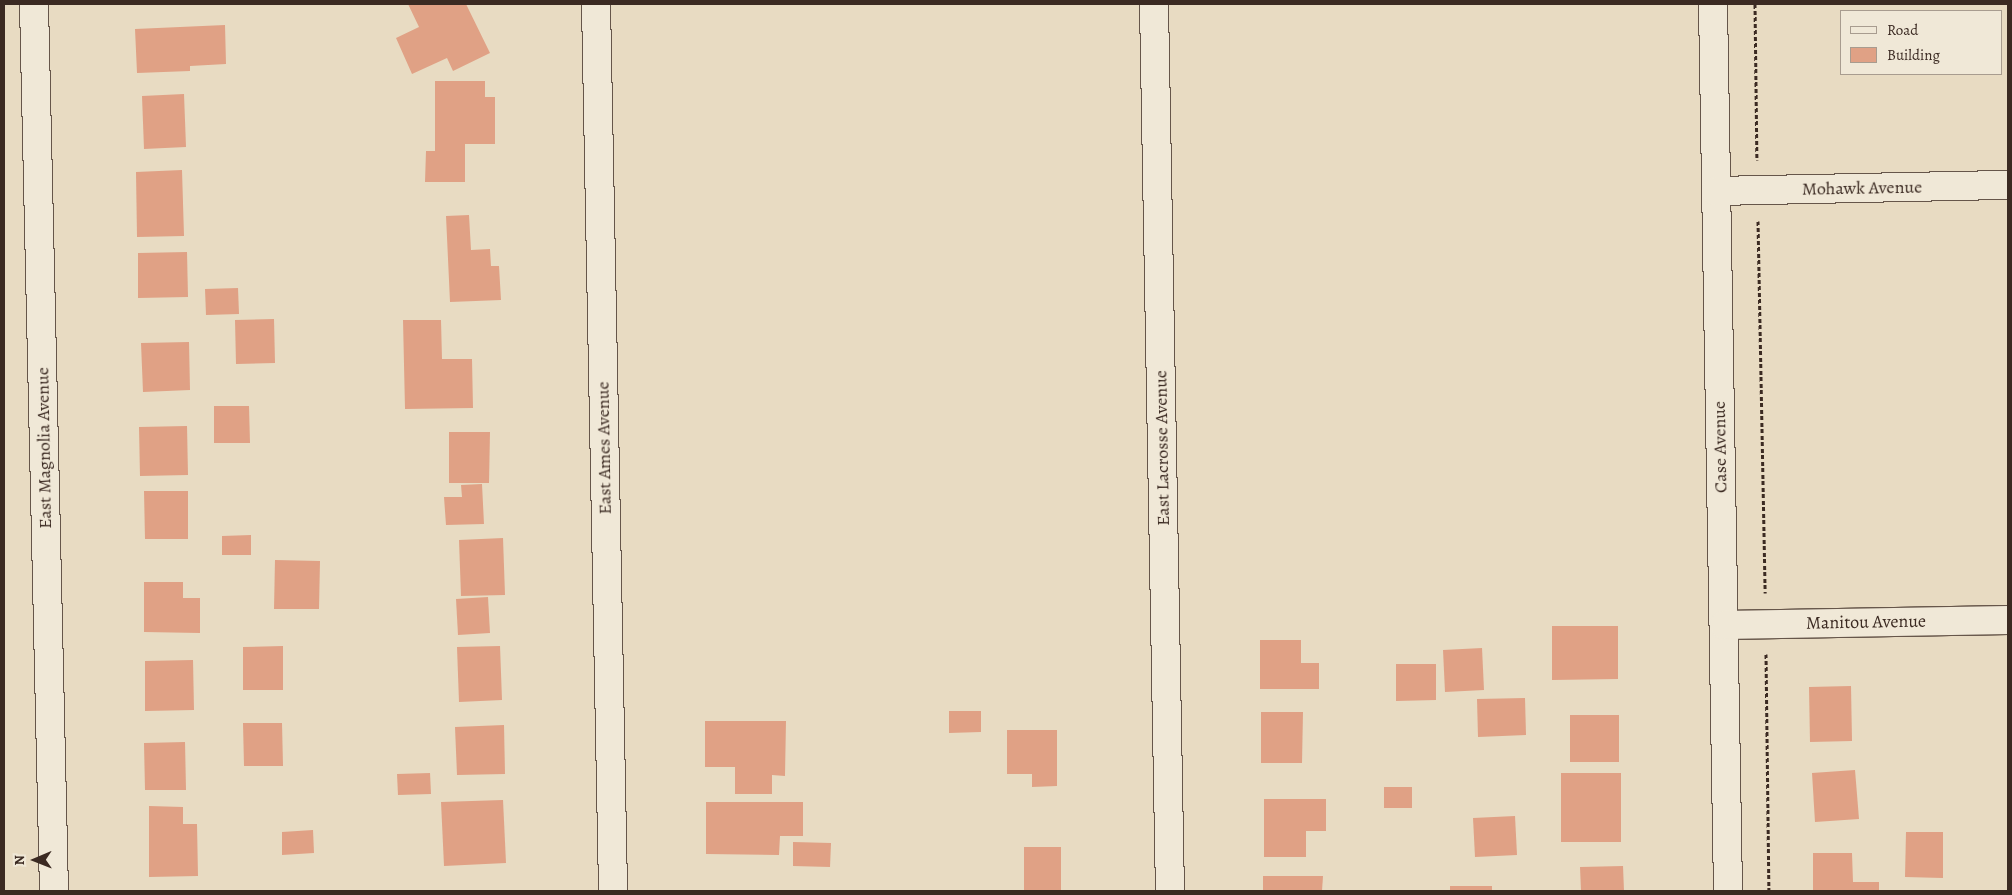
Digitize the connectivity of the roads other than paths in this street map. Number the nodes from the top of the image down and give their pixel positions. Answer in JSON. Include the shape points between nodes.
{"nodes":[{"id":1,"x":34,"y":4,"type":"edge"},
{"id":2,"x":596,"y":4,"type":"edge"},
{"id":3,"x":1154,"y":4,"type":"edge"},
{"id":4,"x":1713,"y":4,"type":"edge"},
{"id":5,"x":2008,"y":185,"type":"edge"},
{"id":6,"x":1716,"y":191,"type":"junction"},
{"id":7,"x":2008,"y":620,"type":"edge"},
{"id":8,"x":1724,"y":624,"type":"junction"},
{"id":9,"x":54,"y":891,"type":"edge"},
{"id":10,"x":612,"y":891,"type":"edge"},
{"id":11,"x":1170,"y":891,"type":"edge"},
{"id":12,"x":1728,"y":891,"type":"edge"}],
"edges":[{"from":1,"to":9,"type":"street","name":"East Magnolia Avenue"},
{"from":2,"to":10,"type":"street","name":"East Ames Avenue"},
{"from":3,"to":11,"type":"street","name":"East Lacrosse Avenue"},
{"from":4,"to":6,"type":"street","name":"Case Avenue"},
{"from":5,"to":6,"type":"street","name":"Mohawk Avenue"},
{"from":6,"to":8,"type":"street","name":"Case Avenue"},
{"from":7,"to":8,"type":"street","name":"Manitou Avenue"},
{"from":8,"to":12,"type":"street","name":"Case Avenue"}]}
